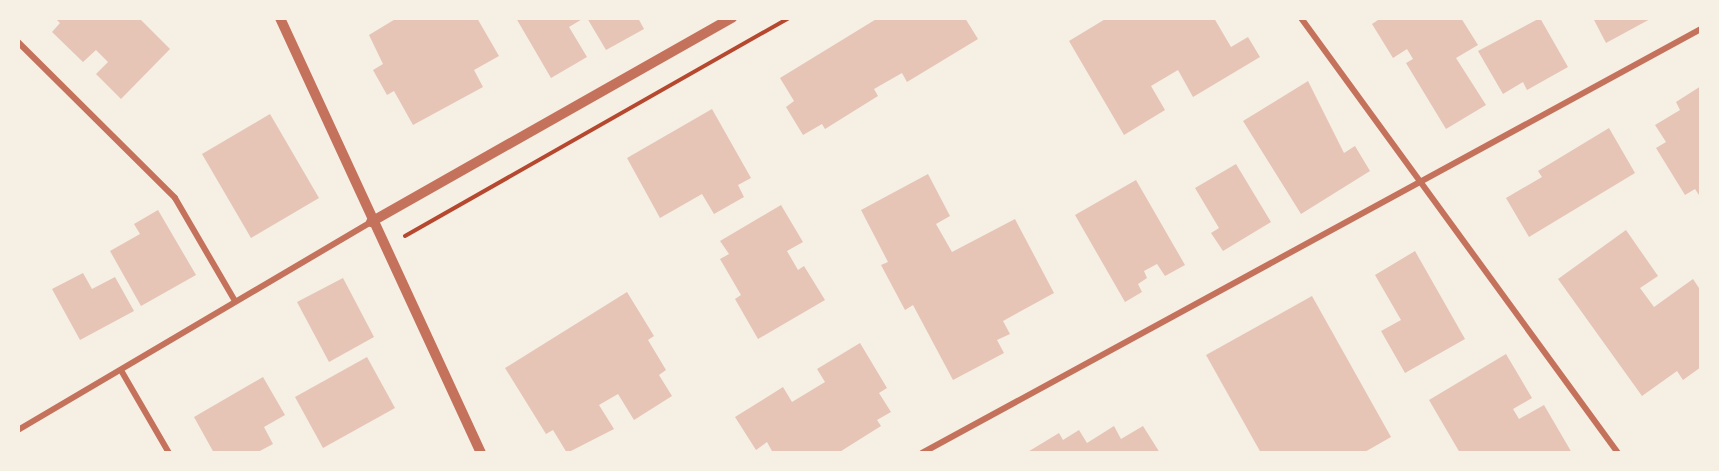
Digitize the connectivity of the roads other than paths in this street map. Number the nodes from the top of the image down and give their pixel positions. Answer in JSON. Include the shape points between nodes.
{"nodes":[{"id":1,"x":280,"y":18,"type":"edge"},
{"id":2,"x":732,"y":18,"type":"edge"},
{"id":3,"x":1301,"y":18,"type":"edge"},
{"id":4,"x":1701,"y":28,"type":"edge"},
{"id":5,"x":18,"y":42,"type":"edge"},
{"id":6,"x":1423,"y":180,"type":"junction"},
{"id":7,"x":371,"y":222,"type":"junction"},
{"id":8,"x":235,"y":301,"type":"junction"},
{"id":9,"x":122,"y":372,"type":"junction"},
{"id":10,"x":18,"y":420,"type":"edge"},
{"id":11,"x":20,"y":429,"type":"edge"},
{"id":12,"x":169,"y":453,"type":"edge"},
{"id":13,"x":481,"y":453,"type":"edge"},
{"id":14,"x":922,"y":453,"type":"edge"},
{"id":15,"x":1618,"y":453,"type":"edge"}],
"edges":[{"from":1,"to":7,"type":"street"},
{"from":2,"to":7,"type":"street"},
{"from":3,"to":6,"type":"street"},
{"from":4,"to":6,"type":"street"},
{"from":5,"to":8,"type":"street","via":[[175,198]]},
{"from":6,"to":14,"type":"street"},
{"from":6,"to":15,"type":"street"},
{"from":7,"to":8,"type":"street"},
{"from":7,"to":13,"type":"street"},
{"from":8,"to":9,"type":"street"},
{"from":9,"to":11,"type":"street"},
{"from":9,"to":12,"type":"street"},
{"from":10,"to":11,"type":"street"}]}
